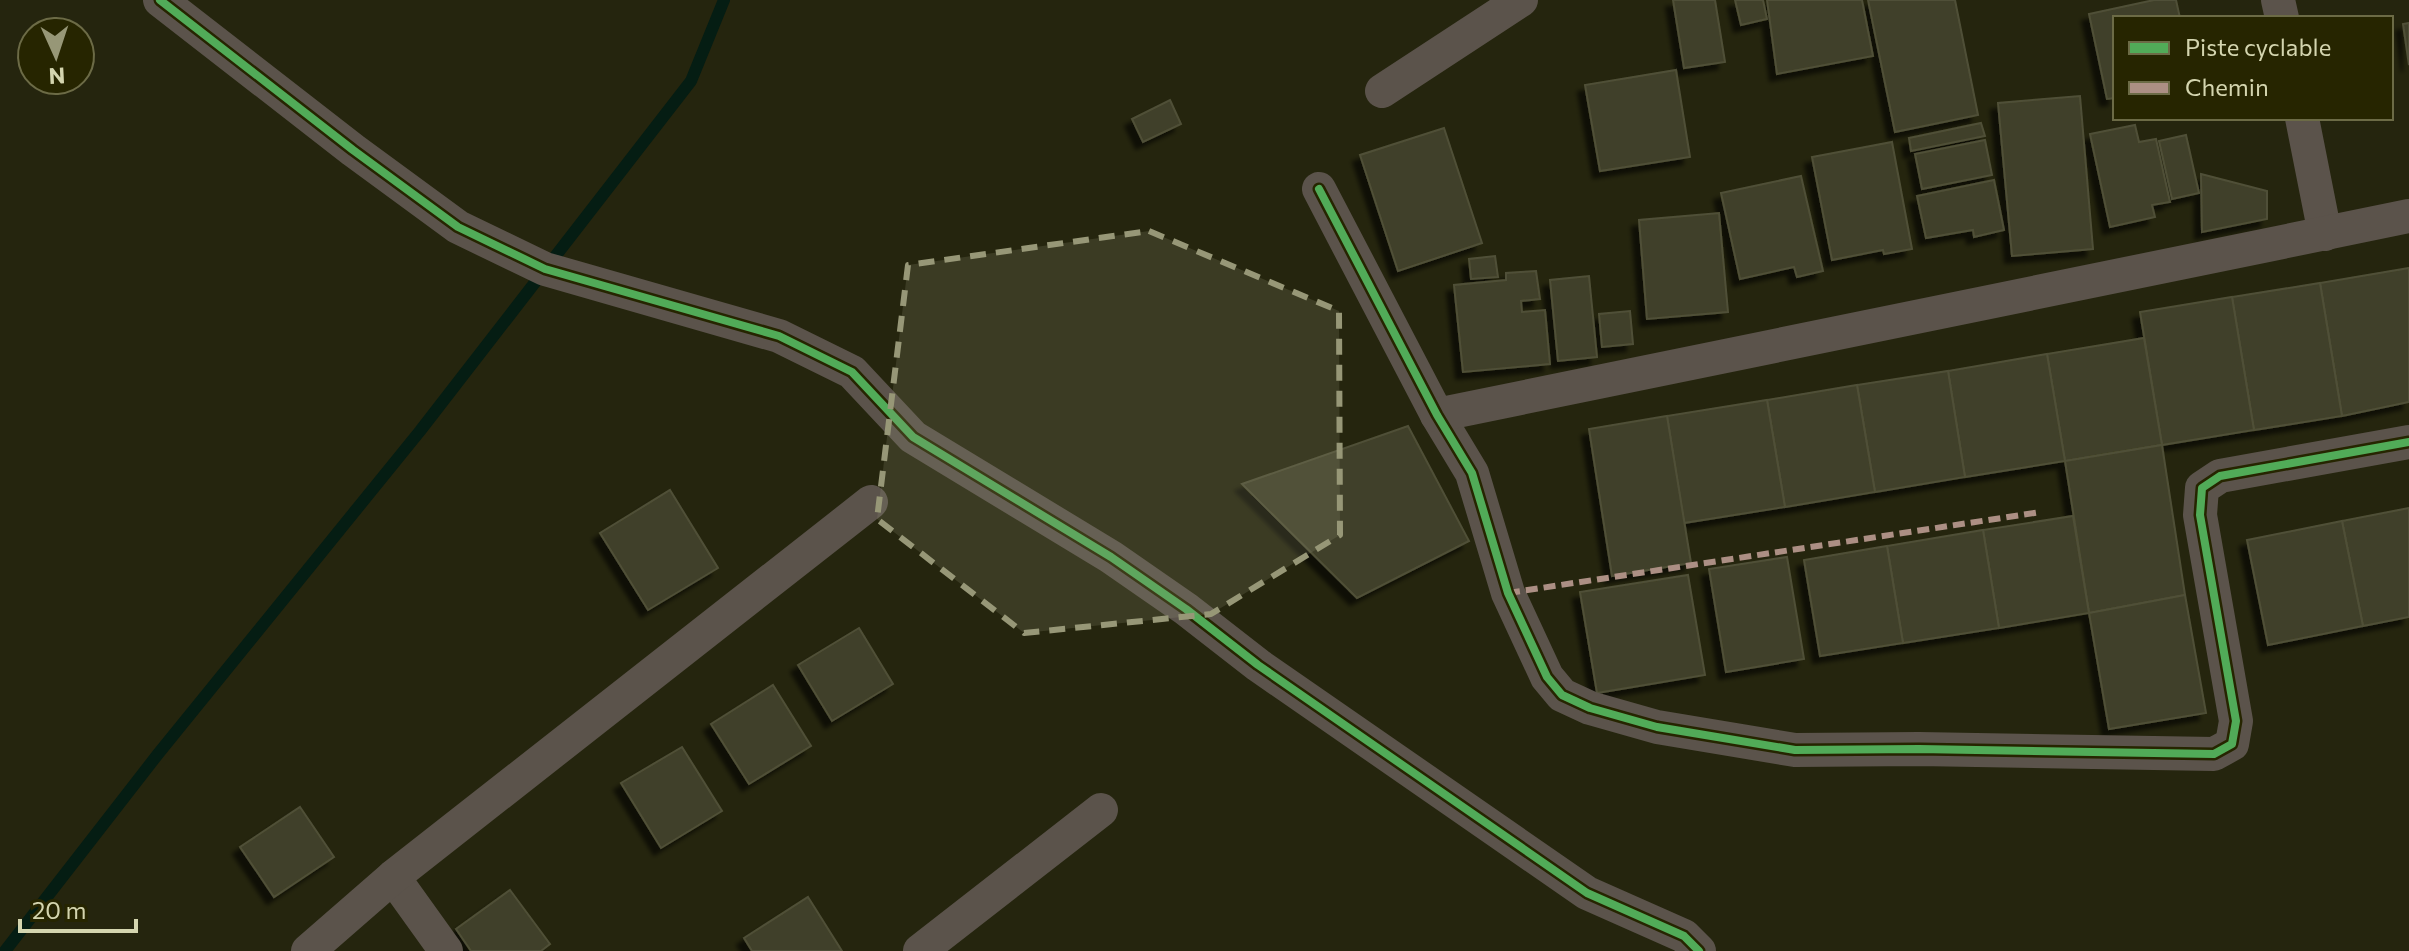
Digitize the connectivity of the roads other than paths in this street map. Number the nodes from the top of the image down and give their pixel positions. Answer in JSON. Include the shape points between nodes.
{"nodes":[{"id":1,"x":160,"y":0,"type":"edge"},
{"id":2,"x":1521,"y":0,"type":"edge"},
{"id":3,"x":1382,"y":91,"type":"dead end"},
{"id":4,"x":2302,"y":120,"type":"edge"},
{"id":5,"x":1319,"y":189,"type":"dead end"},
{"id":6,"x":2409,"y":216,"type":"edge"},
{"id":7,"x":2325,"y":234,"type":"junction"},
{"id":8,"x":1437,"y":415,"type":"junction"},
{"id":9,"x":2409,"y":442,"type":"edge"},
{"id":10,"x":871,"y":502,"type":"dead end"},
{"id":11,"x":1101,"y":810,"type":"dead end"},
{"id":12,"x":393,"y":877,"type":"junction"},
{"id":13,"x":308,"y":951,"type":"edge"},
{"id":14,"x":446,"y":951,"type":"edge"},
{"id":15,"x":920,"y":951,"type":"edge"},
{"id":16,"x":1699,"y":951,"type":"edge"}],
"edges":[{"from":1,"to":16,"type":"street","via":[[458,227],[545,269],[779,336],[852,372],[913,437],[1111,557],[1587,893],[1684,936]]},
{"from":2,"to":3,"type":"street"},
{"from":4,"to":7,"type":"street"},
{"from":5,"to":8,"type":"street"},
{"from":6,"to":7,"type":"street"},
{"from":7,"to":8,"type":"street"},
{"from":8,"to":9,"type":"street","via":[[1472,473],[1508,593],[1547,677],[1562,695],[1657,727],[1795,750],[2214,754],[2232,744],[2236,721],[2200,515],[2202,488],[2220,476]]},
{"from":10,"to":12,"type":"street"},
{"from":11,"to":15,"type":"street"},
{"from":12,"to":13,"type":"street"},
{"from":12,"to":14,"type":"street"}]}
